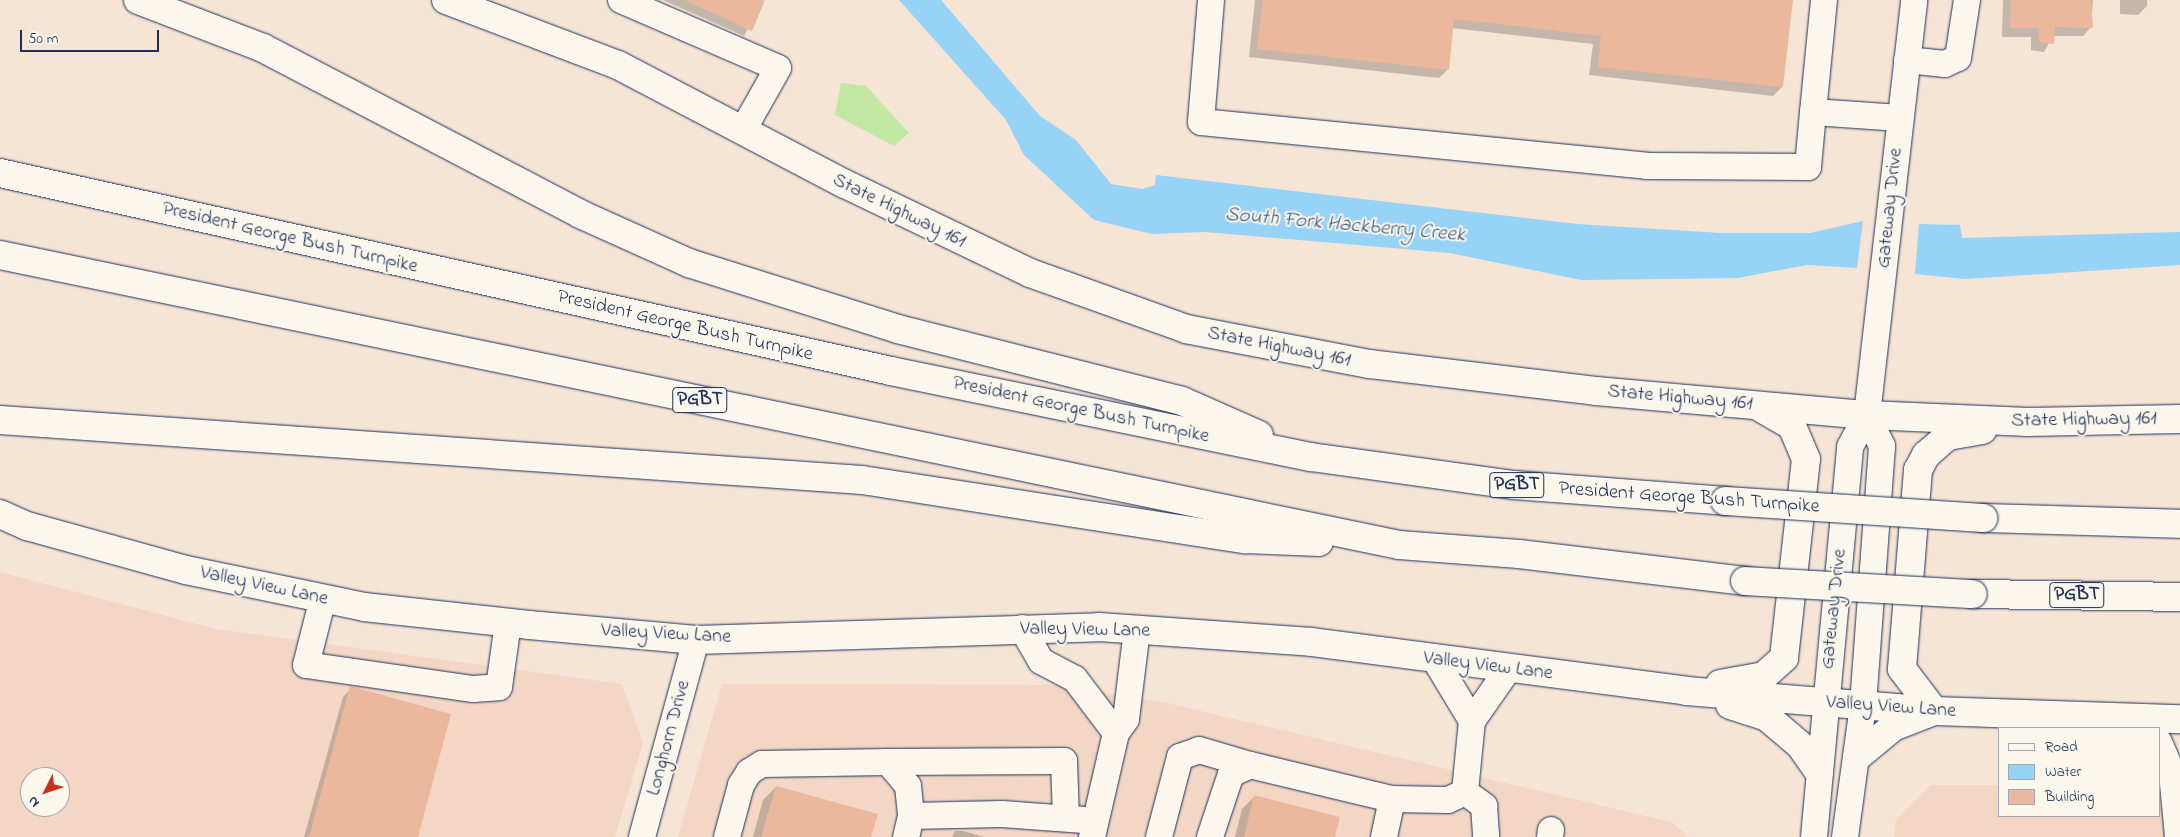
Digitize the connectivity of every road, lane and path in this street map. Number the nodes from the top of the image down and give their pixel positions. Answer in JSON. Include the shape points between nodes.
{"nodes":[{"id":1,"x":138,"y":0,"type":"edge"},
{"id":2,"x":446,"y":0,"type":"edge"},
{"id":3,"x":621,"y":0,"type":"edge"},
{"id":4,"x":1211,"y":0,"type":"edge"},
{"id":5,"x":1824,"y":0,"type":"edge"},
{"id":6,"x":1914,"y":0,"type":"edge"},
{"id":7,"x":1967,"y":0,"type":"edge"},
{"id":8,"x":1907,"y":60,"type":"junction"},
{"id":9,"x":1813,"y":112,"type":"junction"},
{"id":10,"x":1900,"y":118,"type":"junction"},
{"id":11,"x":743,"y":130,"type":"junction"},
{"id":12,"x":0,"y":173,"type":"edge"},
{"id":13,"x":0,"y":255,"type":"edge"},
{"id":14,"x":1756,"y":405,"type":"junction"},
{"id":15,"x":1867,"y":415,"type":"junction"},
{"id":16,"x":2180,"y":419,"type":"edge"},
{"id":17,"x":0,"y":420,"type":"edge"},
{"id":18,"x":2028,"y":422,"type":"junction"},
{"id":19,"x":1311,"y":457,"type":"junction"},
{"id":20,"x":0,"y":514,"type":"edge"},
{"id":21,"x":2180,"y":524,"type":"edge"},
{"id":22,"x":1399,"y":545,"type":"junction"},
{"id":23,"x":2180,"y":597,"type":"edge"},
{"id":24,"x":323,"y":598,"type":"junction"},
{"id":25,"x":508,"y":622,"type":"junction"},
{"id":26,"x":1022,"y":628,"type":"junction"},
{"id":27,"x":1137,"y":629,"type":"junction"},
{"id":28,"x":696,"y":640,"type":"junction"},
{"id":29,"x":1434,"y":658,"type":"junction"},
{"id":30,"x":1509,"y":668,"type":"junction"},
{"id":31,"x":1686,"y":691,"type":"junction"},
{"id":32,"x":1825,"y":702,"type":"junction"},
{"id":33,"x":1863,"y":705,"type":"junction"},
{"id":34,"x":1934,"y":710,"type":"junction"},
{"id":35,"x":2180,"y":719,"type":"edge"},
{"id":36,"x":1472,"y":720,"type":"junction"},
{"id":37,"x":2119,"y":727,"type":"edge"},
{"id":38,"x":2160,"y":727,"type":"edge"},
{"id":39,"x":1116,"y":733,"type":"junction"},
{"id":40,"x":2160,"y":747,"type":"edge"},
{"id":41,"x":1857,"y":757,"type":"junction"},
{"id":42,"x":888,"y":762,"type":"junction"},
{"id":43,"x":1250,"y":765,"type":"junction"},
{"id":44,"x":1819,"y":772,"type":"junction"},
{"id":45,"x":1465,"y":792,"type":"junction"},
{"id":46,"x":1392,"y":798,"type":"junction"},
{"id":47,"x":1066,"y":818,"type":"junction"},
{"id":48,"x":2179,"y":821,"type":"edge"},
{"id":49,"x":908,"y":826,"type":"edge"},
{"id":50,"x":1014,"y":826,"type":"edge"},
{"id":51,"x":1095,"y":829,"type":"edge"},
{"id":52,"x":642,"y":837,"type":"edge"},
{"id":53,"x":727,"y":837,"type":"edge"},
{"id":54,"x":1159,"y":837,"type":"edge"},
{"id":55,"x":1210,"y":837,"type":"edge"},
{"id":56,"x":1384,"y":837,"type":"edge"},
{"id":57,"x":1486,"y":837,"type":"edge"},
{"id":58,"x":1814,"y":837,"type":"edge"},
{"id":59,"x":1845,"y":837,"type":"edge"}],
"edges":[{"from":1,"to":19,"type":"main road","via":[[263,48],[580,214],[690,263],[898,329],[1182,402]]},
{"from":2,"to":11,"type":"main road","name":"State Highway 161","via":[[618,65]]},
{"from":3,"to":11,"type":"street","via":[[778,68]]},
{"from":4,"to":9,"type":"street","via":[[1201,122],[1647,166],[1808,167]]},
{"from":5,"to":9,"type":"street"},
{"from":6,"to":8,"type":"street","name":"Gateway Drive"},
{"from":7,"to":8,"type":"street","via":[[1958,58],[1945,64]]},
{"from":8,"to":10,"type":"street","name":"Gateway Drive"},
{"from":9,"to":10,"type":"street"},
{"from":10,"to":15,"type":"street","name":"Gateway Drive"},
{"from":11,"to":14,"type":"main road","name":"State Highway 161","via":[[987,254],[1109,304],[1186,329],[1370,364],[1596,391]]},
{"from":12,"to":19,"type":"main road","name":"President George Bush Turnpike","number":"PGBT","via":[[891,371]]},
{"from":13,"to":22,"type":"main road","number":"PGBT"},
{"from":14,"to":15,"type":"main road","name":"State Highway 161"},
{"from":14,"to":31,"type":"main road","via":[[1792,426],[1806,459],[1784,658],[1764,676]]},
{"from":15,"to":18,"type":"main road","name":"State Highway 161"},
{"from":15,"to":32,"type":"street","name":"Gateway Drive","via":[[1850,446]]},
{"from":15,"to":33,"type":"street","name":"Gateway Drive","via":[[1882,446]]},
{"from":16,"to":18,"type":"main road","name":"State Highway 161"},
{"from":17,"to":22,"type":"main road","via":[[862,480],[1245,539]]},
{"from":18,"to":34,"type":"main road","via":[[1948,436],[1926,455],[1918,470],[1902,669]]},
{"from":19,"to":21,"type":"main road","name":"President George Bush Turnpike","number":"PGBT","bridge":true,"via":[[1514,484],[1725,501],[1983,518]]},
{"from":20,"to":24,"type":"main road","name":"Valley View Lane","via":[[27,526],[186,570]]},
{"from":22,"to":23,"type":"main road","number":"PGBT","bridge":true,"via":[[1519,554],[1745,581],[1973,594]]},
{"from":24,"to":25,"type":"main road","name":"Valley View Lane"},
{"from":24,"to":25,"type":"street","via":[[306,665],[473,689],[499,687]]},
{"from":25,"to":28,"type":"main road","name":"Valley View Lane"},
{"from":26,"to":27,"type":"main road","name":"Valley View Lane"},
{"from":26,"to":28,"type":"main road","name":"Valley View Lane"},
{"from":26,"to":39,"type":"street","via":[[1041,661],[1075,679]]},
{"from":27,"to":29,"type":"main road","name":"Valley View Lane","via":[[1311,642]]},
{"from":27,"to":39,"type":"street","via":[[1126,719]]},
{"from":28,"to":52,"type":"street","name":"Longhorn Drive"},
{"from":29,"to":30,"type":"main road","name":"Valley View Lane"},
{"from":29,"to":36,"type":"street"},
{"from":30,"to":31,"type":"main road","name":"Valley View Lane"},
{"from":30,"to":36,"type":"street"},
{"from":31,"to":32,"type":"main road","name":"Valley View Lane"},
{"from":31,"to":44,"type":"main road","via":[[1767,717],[1800,745]]},
{"from":32,"to":33,"type":"main road","name":"Valley View Lane"},
{"from":32,"to":44,"type":"street","name":"Gateway Drive"},
{"from":33,"to":34,"type":"main road","name":"Valley View Lane"},
{"from":33,"to":41,"type":"street","name":"Gateway Drive"},
{"from":34,"to":37,"type":"main road","name":"Valley View Lane"},
{"from":34,"to":41,"type":"main road","via":[[1893,727]]},
{"from":35,"to":38,"type":"main road","name":"Valley View Lane"},
{"from":36,"to":45,"type":"street"},
{"from":39,"to":51,"type":"street"},
{"from":40,"to":48,"type":"street","via":[[2172,773]]},
{"from":41,"to":59,"type":"street","name":"Gateway Drive"},
{"from":42,"to":47,"type":"street","via":[[1064,761]]},
{"from":42,"to":49,"type":"street","via":[[908,786]]},
{"from":42,"to":53,"type":"street","via":[[762,764],[749,772],[741,785]]},
{"from":43,"to":46,"type":"street"},
{"from":43,"to":54,"type":"street","via":[[1199,750],[1180,757]]},
{"from":43,"to":55,"type":"street","via":[[1231,774]]},
{"from":44,"to":58,"type":"street","name":"Gateway Drive"},
{"from":45,"to":46,"type":"street","via":[[1448,800]]},
{"from":45,"to":57,"type":"street","via":[[1484,806]]},
{"from":46,"to":56,"type":"street"},
{"from":47,"to":50,"type":"street"},
{"from":47,"to":51,"type":"street"},
{"from":49,"to":50,"type":"street"}]}
